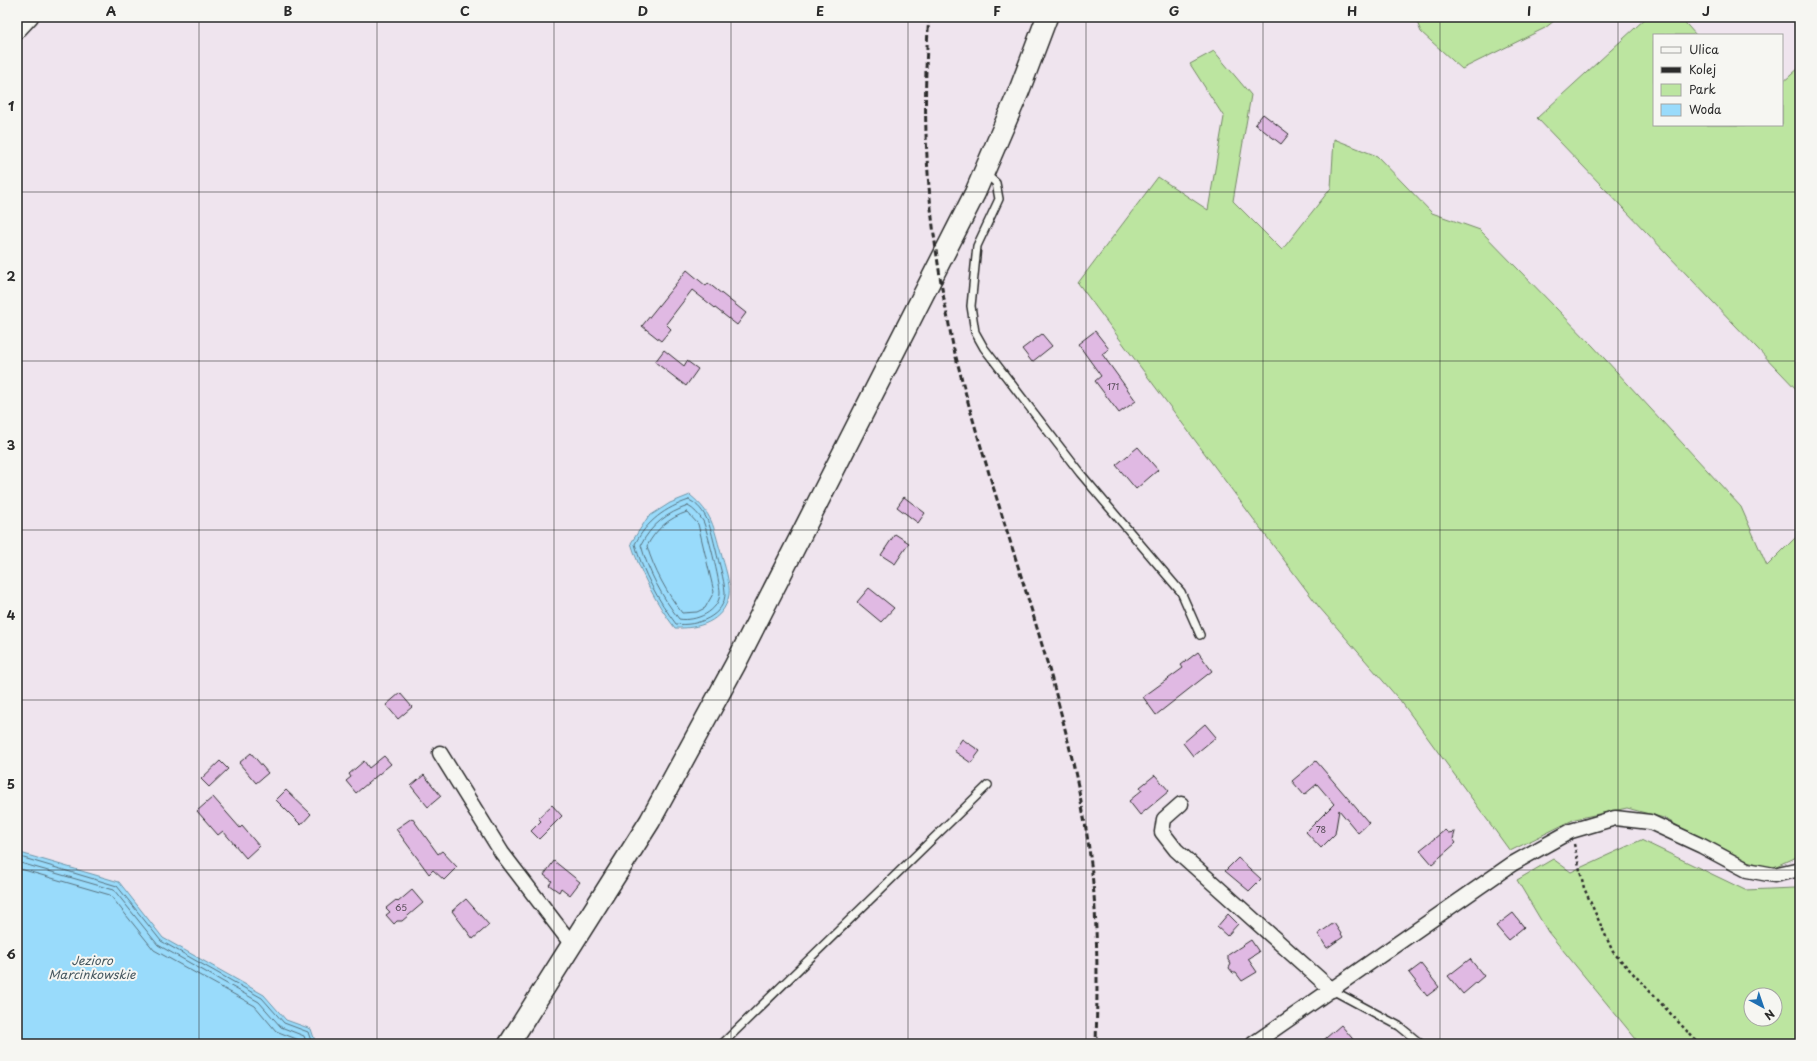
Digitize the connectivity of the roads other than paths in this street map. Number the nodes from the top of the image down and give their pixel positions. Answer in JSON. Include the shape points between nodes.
{"nodes":[{"id":1,"x":31,"y":17,"type":"edge"},
{"id":2,"x":1047,"y":17,"type":"edge"},
{"id":3,"x":17,"y":32,"type":"edge"},
{"id":4,"x":984,"y":172,"type":"junction"},
{"id":5,"x":1200,"y":635,"type":"dead end"},
{"id":6,"x":440,"y":753,"type":"dead end"},
{"id":7,"x":988,"y":785,"type":"dead end"},
{"id":8,"x":1181,"y":804,"type":"dead end"},
{"id":9,"x":1800,"y":869,"type":"edge"},
{"id":10,"x":573,"y":946,"type":"junction"},
{"id":11,"x":1332,"y":990,"type":"junction"},
{"id":12,"x":510,"y":1044,"type":"edge"},
{"id":13,"x":722,"y":1044,"type":"edge"},
{"id":14,"x":1253,"y":1044,"type":"edge"},
{"id":15,"x":1421,"y":1044,"type":"edge"}],
"edges":[{"from":1,"to":3,"type":"street"},
{"from":2,"to":4,"type":"street"},
{"from":4,"to":5,"type":"lane","via":[[996,183],[999,199],[976,246],[971,306],[975,332],[984,348],[1080,473],[1181,592]]},
{"from":4,"to":10,"type":"street","via":[[735,666],[650,821]]},
{"from":6,"to":10,"type":"street","via":[[502,853]]},
{"from":7,"to":13,"type":"lane"},
{"from":8,"to":11,"type":"street","via":[[1164,819],[1162,832],[1176,850]]},
{"from":9,"to":11,"type":"street","via":[[1774,875],[1747,870],[1650,822],[1615,818],[1571,831],[1512,864]]},
{"from":10,"to":12,"type":"street"},
{"from":11,"to":14,"type":"street"},
{"from":11,"to":15,"type":"lane","via":[[1399,1026]]}]}
